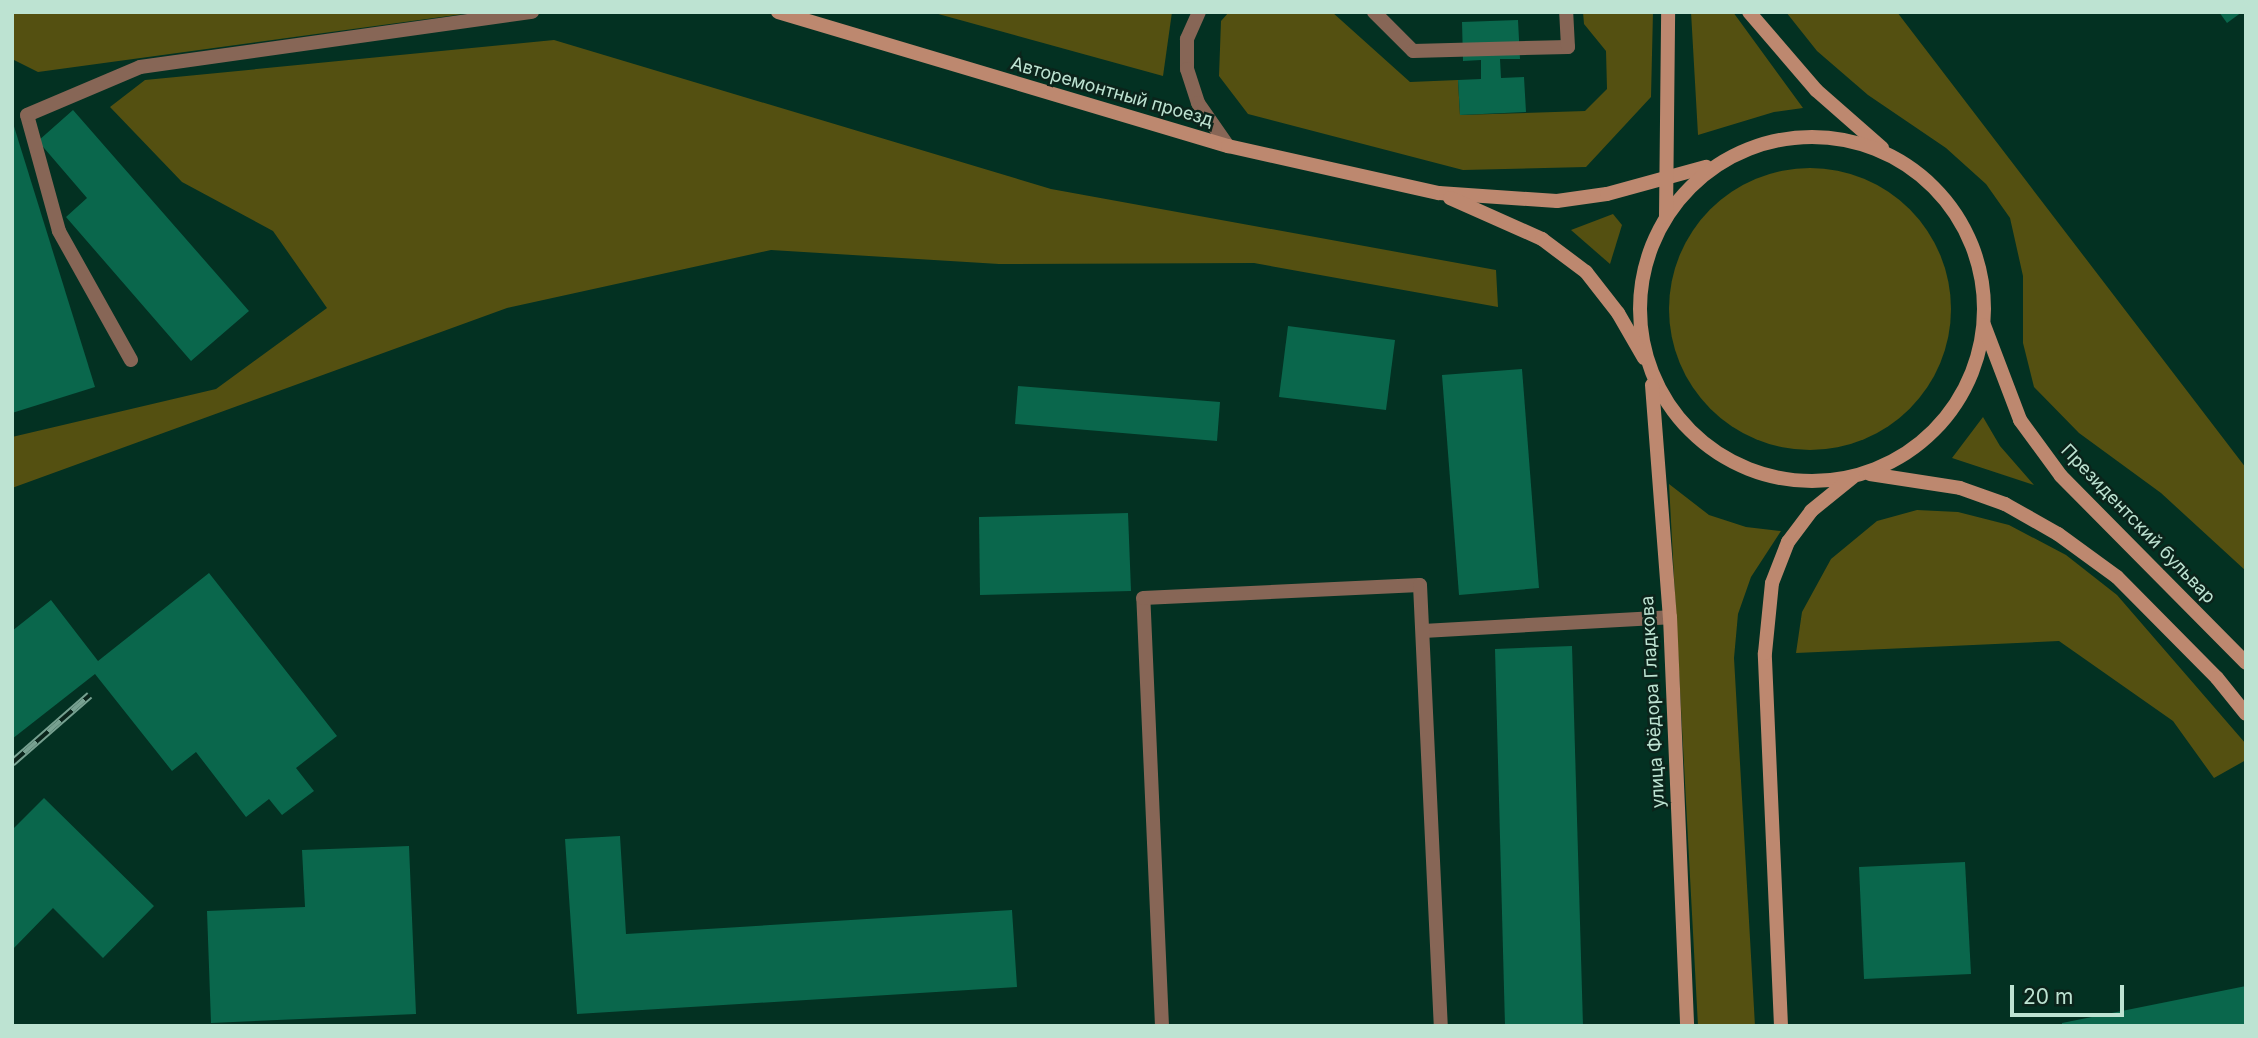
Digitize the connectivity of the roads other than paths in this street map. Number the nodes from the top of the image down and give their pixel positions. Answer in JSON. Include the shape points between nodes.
{"nodes":[{"id":1,"x":532,"y":12,"type":"edge"},
{"id":2,"x":778,"y":12,"type":"edge"},
{"id":3,"x":1199,"y":12,"type":"edge"},
{"id":4,"x":1374,"y":12,"type":"edge"},
{"id":5,"x":1566,"y":12,"type":"edge"},
{"id":6,"x":1668,"y":12,"type":"edge"},
{"id":7,"x":1749,"y":12,"type":"edge"},
{"id":8,"x":1228,"y":146,"type":"junction"},
{"id":9,"x":1888,"y":153,"type":"junction"},
{"id":10,"x":1710,"y":166,"type":"junction"},
{"id":11,"x":1668,"y":177,"type":"junction"},
{"id":12,"x":1439,"y":193,"type":"junction"},
{"id":13,"x":1666,"y":221,"type":"junction"},
{"id":14,"x":1983,"y":324,"type":"junction"},
{"id":15,"x":131,"y":360,"type":"dead end"},
{"id":16,"x":1649,"y":370,"type":"junction"},
{"id":17,"x":1859,"y":475,"type":"junction"},
{"id":18,"x":1670,"y":617,"type":"junction"},
{"id":19,"x":1423,"y":631,"type":"junction"},
{"id":20,"x":2246,"y":663,"type":"edge"},
{"id":21,"x":2246,"y":713,"type":"edge"},
{"id":22,"x":1163,"y":1026,"type":"edge"},
{"id":23,"x":1441,"y":1026,"type":"edge"},
{"id":24,"x":1688,"y":1026,"type":"edge"},
{"id":25,"x":1781,"y":1026,"type":"edge"}],
"edges":[{"from":1,"to":15,"type":"lane","via":[[140,67],[26,115],[59,231]]},
{"from":2,"to":8,"type":"main road","name":"Авторемонтный проезд"},
{"from":3,"to":8,"type":"lane","via":[[1187,39],[1187,69],[1198,103]]},
{"from":4,"to":5,"type":"lane","via":[[1413,51],[1568,47]]},
{"from":6,"to":11,"type":"main road"},
{"from":7,"to":9,"type":"main road","via":[[1816,90]]},
{"from":8,"to":12,"type":"main road","name":"Авторемонтный проезд"},
{"from":9,"to":10,"type":"main road","via":[[1816,136],[1738,150]]},
{"from":9,"to":14,"type":"main road","via":[[1941,192],[1960,219],[1974,251]]},
{"from":10,"to":11,"type":"main road","name":"Авторемонтный проезд"},
{"from":10,"to":13,"type":"main road","via":[[1686,189]]},
{"from":11,"to":12,"type":"main road","name":"Авторемонтный проезд","via":[[1607,194],[1557,201]]},
{"from":11,"to":13,"type":"main road"},
{"from":12,"to":16,"type":"main road","name":"Авторемонтный проезд","via":[[1542,239],[1586,272],[1618,313]]},
{"from":13,"to":16,"type":"main road","name":"улица Фёдора Гладкова","via":[[1645,291]]},
{"from":14,"to":17,"type":"main road","via":[[1974,368],[1940,425],[1902,458]]},
{"from":14,"to":20,"type":"main road","name":"Президентский бульвар","via":[[2020,420],[2061,476]]},
{"from":16,"to":17,"type":"main road","name":"Авторемонтный проезд","via":[[1668,408],[1689,433],[1742,469],[1809,482]]},
{"from":16,"to":18,"type":"main road","name":"улица Фёдора Гладкова"},
{"from":17,"to":21,"type":"main road","via":[[1960,488],[2005,504],[2058,534],[2117,578]]},
{"from":17,"to":25,"type":"main road","via":[[1811,511],[1788,542],[1772,583],[1765,653]]},
{"from":18,"to":19,"type":"lane"},
{"from":18,"to":24,"type":"main road","name":"улица Фёдора Гладкова"},
{"from":19,"to":22,"type":"lane","via":[[1420,585],[1143,598]]},
{"from":19,"to":23,"type":"lane"}]}
